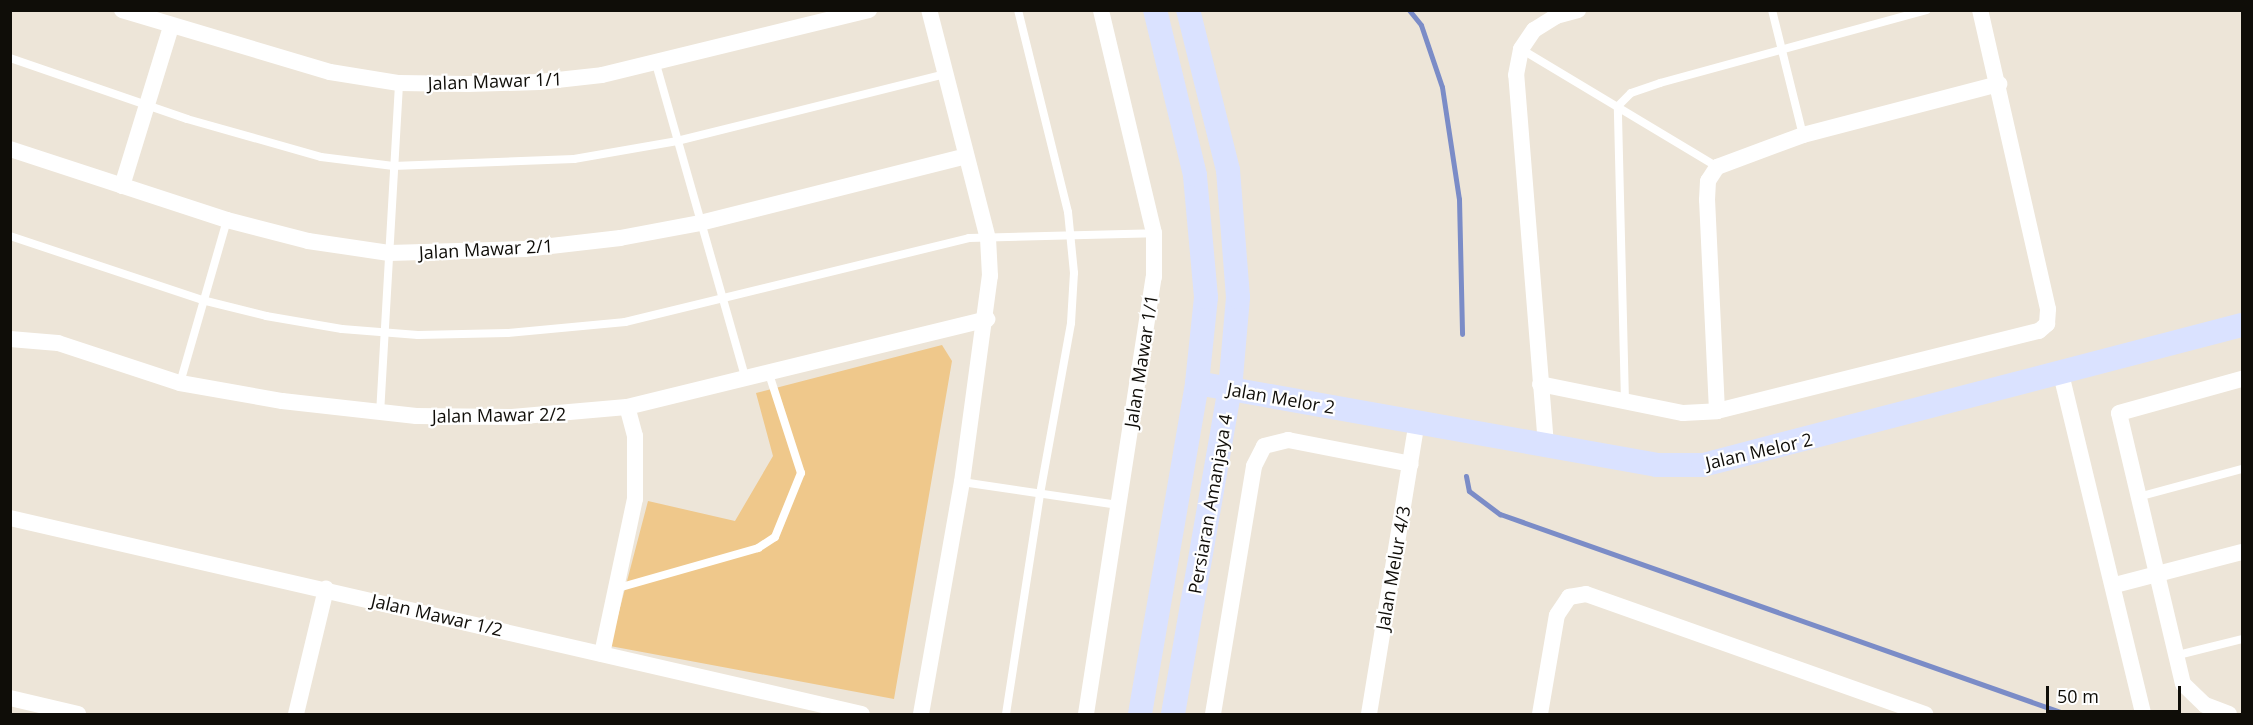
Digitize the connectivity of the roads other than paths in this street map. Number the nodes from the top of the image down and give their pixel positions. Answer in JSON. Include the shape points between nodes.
{"nodes":[{"id":1,"x":122,"y":10,"type":"edge"},
{"id":2,"x":869,"y":10,"type":"edge"},
{"id":3,"x":929,"y":10,"type":"edge"},
{"id":4,"x":1018,"y":10,"type":"edge"},
{"id":5,"x":1101,"y":10,"type":"edge"},
{"id":6,"x":1155,"y":10,"type":"edge"},
{"id":7,"x":1188,"y":10,"type":"edge"},
{"id":8,"x":1578,"y":10,"type":"edge"},
{"id":9,"x":1772,"y":10,"type":"edge"},
{"id":10,"x":1926,"y":10,"type":"edge"},
{"id":11,"x":1980,"y":10,"type":"edge"},
{"id":12,"x":171,"y":27,"type":"junction"},
{"id":13,"x":1521,"y":49,"type":"junction"},
{"id":14,"x":1782,"y":50,"type":"junction"},
{"id":15,"x":10,"y":58,"type":"edge"},
{"id":16,"x":656,"y":64,"type":"junction"},
{"id":17,"x":945,"y":74,"type":"junction"},
{"id":18,"x":399,"y":83,"type":"junction"},
{"id":19,"x":1999,"y":84,"type":"junction"},
{"id":20,"x":146,"y":104,"type":"junction"},
{"id":21,"x":1618,"y":106,"type":"junction"},
{"id":22,"x":1803,"y":135,"type":"junction"},
{"id":23,"x":677,"y":141,"type":"junction"},
{"id":24,"x":10,"y":149,"type":"edge"},
{"id":25,"x":966,"y":156,"type":"junction"},
{"id":26,"x":393,"y":166,"type":"junction"},
{"id":27,"x":1717,"y":167,"type":"junction"},
{"id":28,"x":122,"y":186,"type":"junction"},
{"id":29,"x":227,"y":220,"type":"junction"},
{"id":30,"x":700,"y":224,"type":"junction"},
{"id":31,"x":1154,"y":233,"type":"junction"},
{"id":32,"x":10,"y":236,"type":"edge"},
{"id":33,"x":1072,"y":236,"type":"junction"},
{"id":34,"x":988,"y":238,"type":"junction"},
{"id":35,"x":389,"y":253,"type":"junction"},
{"id":36,"x":202,"y":300,"type":"junction"},
{"id":37,"x":723,"y":300,"type":"junction"},
{"id":38,"x":987,"y":319,"type":"junction"},
{"id":39,"x":2242,"y":325,"type":"edge"},
{"id":40,"x":384,"y":334,"type":"junction"},
{"id":41,"x":10,"y":339,"type":"edge"},
{"id":42,"x":769,"y":374,"type":"junction"},
{"id":43,"x":2061,"y":374,"type":"junction"},
{"id":44,"x":2242,"y":379,"type":"edge"},
{"id":45,"x":746,"y":380,"type":"junction"},
{"id":46,"x":180,"y":383,"type":"junction"},
{"id":47,"x":1197,"y":383,"type":"junction"},
{"id":48,"x":1540,"y":384,"type":"junction"},
{"id":49,"x":1230,"y":388,"type":"junction"},
{"id":50,"x":1625,"y":404,"type":"junction"},
{"id":51,"x":627,"y":407,"type":"junction"},
{"id":52,"x":1717,"y":411,"type":"junction"},
{"id":53,"x":380,"y":414,"type":"junction"},
{"id":54,"x":1417,"y":421,"type":"junction"},
{"id":55,"x":1546,"y":445,"type":"junction"},
{"id":56,"x":1411,"y":464,"type":"junction"},
{"id":57,"x":2242,"y":469,"type":"edge"},
{"id":58,"x":962,"y":482,"type":"junction"},
{"id":59,"x":1040,"y":494,"type":"junction"},
{"id":60,"x":2138,"y":497,"type":"junction"},
{"id":61,"x":1118,"y":505,"type":"junction"},
{"id":62,"x":10,"y":518,"type":"edge"},
{"id":63,"x":2242,"y":552,"type":"edge"},
{"id":64,"x":2155,"y":575,"type":"junction"},
{"id":65,"x":2115,"y":585,"type":"junction"},
{"id":66,"x":618,"y":588,"type":"junction"},
{"id":67,"x":326,"y":589,"type":"junction"},
{"id":68,"x":2242,"y":639,"type":"edge"},
{"id":69,"x":602,"y":654,"type":"junction"},
{"id":70,"x":2173,"y":656,"type":"junction"},
{"id":71,"x":10,"y":699,"type":"edge"},
{"id":72,"x":78,"y":714,"type":"edge"},
{"id":73,"x":296,"y":714,"type":"edge"},
{"id":74,"x":862,"y":714,"type":"edge"},
{"id":75,"x":921,"y":714,"type":"edge"},
{"id":76,"x":1006,"y":714,"type":"edge"},
{"id":77,"x":1086,"y":714,"type":"edge"},
{"id":78,"x":1140,"y":714,"type":"edge"},
{"id":79,"x":1173,"y":714,"type":"edge"},
{"id":80,"x":1213,"y":714,"type":"edge"},
{"id":81,"x":1369,"y":714,"type":"edge"},
{"id":82,"x":1539,"y":714,"type":"edge"},
{"id":83,"x":1925,"y":714,"type":"edge"},
{"id":84,"x":2143,"y":714,"type":"edge"},
{"id":85,"x":2229,"y":714,"type":"edge"}],
"edges":[{"from":1,"to":12,"type":"street","name":"Jalan Mawar 1/1"},
{"from":2,"to":16,"type":"street","name":"Jalan Mawar 1/1"},
{"from":3,"to":17,"type":"street"},
{"from":4,"to":33,"type":"lane"},
{"from":5,"to":31,"type":"street","name":"Jalan Mawar 1/1"},
{"from":6,"to":47,"type":"street","name":"Persiaran Amanjaya 4","via":[[1195,175],[1202,222],[1206,297]]},
{"from":7,"to":49,"type":"street","name":"Persiaran Amanjaya 4","via":[[1228,170],[1235,222],[1238,297]]},
{"from":8,"to":13,"type":"street","via":[[1556,16],[1534,30]]},
{"from":9,"to":14,"type":"lane"},
{"from":10,"to":14,"type":"lane"},
{"from":11,"to":19,"type":"street"},
{"from":12,"to":18,"type":"street","name":"Jalan Mawar 1/1","via":[[330,72]]},
{"from":12,"to":20,"type":"street"},
{"from":13,"to":21,"type":"lane"},
{"from":13,"to":48,"type":"street","via":[[1516,96]]},
{"from":14,"to":21,"type":"lane","via":[[1660,83],[1631,93]]},
{"from":14,"to":22,"type":"lane"},
{"from":15,"to":20,"type":"lane"},
{"from":16,"to":18,"type":"street","name":"Jalan Mawar 1/1","via":[[539,82]]},
{"from":16,"to":23,"type":"lane"},
{"from":17,"to":23,"type":"lane"},
{"from":17,"to":25,"type":"street"},
{"from":18,"to":26,"type":"lane"},
{"from":19,"to":22,"type":"street"},
{"from":19,"to":52,"type":"street","via":[[2048,309],[2048,324],[2039,331]]},
{"from":20,"to":26,"type":"lane","via":[[321,157]]},
{"from":20,"to":28,"type":"street"},
{"from":21,"to":27,"type":"lane"},
{"from":21,"to":50,"type":"lane"},
{"from":22,"to":27,"type":"street"},
{"from":23,"to":26,"type":"lane","via":[[574,159]]},
{"from":23,"to":30,"type":"lane"},
{"from":24,"to":28,"type":"street","name":"Jalan Mawar 2/1"},
{"from":25,"to":30,"type":"street","name":"Jalan Mawar 2/1"},
{"from":25,"to":34,"type":"street"},
{"from":26,"to":35,"type":"lane"},
{"from":27,"to":52,"type":"street","via":[[1708,181],[1707,200]]},
{"from":28,"to":29,"type":"street","name":"Jalan Mawar 2/1"},
{"from":29,"to":35,"type":"street","name":"Jalan Mawar 2/1","via":[[319,243]]},
{"from":29,"to":36,"type":"lane"},
{"from":30,"to":35,"type":"street","name":"Jalan Mawar 2/1","via":[[525,249]]},
{"from":30,"to":37,"type":"lane"},
{"from":31,"to":33,"type":"lane"},
{"from":31,"to":61,"type":"street","name":"Jalan Mawar 1/1","via":[[1154,277]]},
{"from":32,"to":36,"type":"lane"},
{"from":33,"to":34,"type":"lane"},
{"from":33,"to":59,"type":"lane","via":[[1071,323]]},
{"from":34,"to":37,"type":"lane","via":[[969,238]]},
{"from":34,"to":38,"type":"street"},
{"from":35,"to":40,"type":"lane"},
{"from":36,"to":40,"type":"lane","via":[[266,316]]},
{"from":36,"to":46,"type":"lane"},
{"from":37,"to":40,"type":"lane","via":[[625,322],[507,333]]},
{"from":37,"to":45,"type":"lane"},
{"from":38,"to":42,"type":"street","name":"Jalan Mawar 2/2"},
{"from":38,"to":58,"type":"street"},
{"from":39,"to":43,"type":"street","name":"Jalan Melor 2"},
{"from":40,"to":53,"type":"lane"},
{"from":41,"to":46,"type":"street","name":"Jalan Mawar 2/2","via":[[58,343]]},
{"from":42,"to":45,"type":"street","name":"Jalan Mawar 2/2"},
{"from":42,"to":66,"type":"lane","via":[[801,473],[775,537],[758,548]]},
{"from":43,"to":55,"type":"street","name":"Jalan Melor 2","via":[[1703,465],[1657,465]]},
{"from":43,"to":65,"type":"street"},
{"from":44,"to":60,"type":"street","via":[[2119,413]]},
{"from":45,"to":51,"type":"street","name":"Jalan Mawar 2/2"},
{"from":46,"to":53,"type":"street","name":"Jalan Mawar 2/2"},
{"from":47,"to":49,"type":"street","name":"Jalan Melor 2"},
{"from":47,"to":78,"type":"street","name":"Persiaran Amanjaya 4"},
{"from":48,"to":50,"type":"street"},
{"from":48,"to":55,"type":"street"},
{"from":49,"to":54,"type":"street","name":"Jalan Melor 2"},
{"from":49,"to":79,"type":"street","name":"Persiaran Amanjaya 4"},
{"from":50,"to":52,"type":"street","via":[[1683,413]]},
{"from":51,"to":53,"type":"street","name":"Jalan Mawar 2/2","via":[[512,417]]},
{"from":51,"to":66,"type":"street","via":[[635,436],[635,499]]},
{"from":54,"to":55,"type":"street","name":"Jalan Melor 2"},
{"from":54,"to":56,"type":"street","name":"Jalan Melur 4/3"},
{"from":56,"to":80,"type":"street","via":[[1288,440],[1264,446],[1254,466]]},
{"from":56,"to":81,"type":"street","name":"Jalan Melur 4/3"},
{"from":57,"to":60,"type":"lane"},
{"from":58,"to":59,"type":"lane"},
{"from":58,"to":75,"type":"street"},
{"from":59,"to":61,"type":"lane"},
{"from":59,"to":76,"type":"lane"},
{"from":60,"to":64,"type":"street"},
{"from":61,"to":77,"type":"street","name":"Jalan Mawar 1/1"},
{"from":62,"to":67,"type":"street","name":"Jalan Mawar 1/2"},
{"from":63,"to":64,"type":"street"},
{"from":64,"to":65,"type":"street"},
{"from":64,"to":70,"type":"street"},
{"from":65,"to":84,"type":"street"},
{"from":66,"to":69,"type":"street"},
{"from":67,"to":69,"type":"street","name":"Jalan Mawar 1/2"},
{"from":67,"to":73,"type":"street"},
{"from":68,"to":70,"type":"lane"},
{"from":69,"to":74,"type":"street","name":"Jalan Mawar 1/2"},
{"from":70,"to":85,"type":"street","via":[[2183,684],[2205,705]]},
{"from":71,"to":72,"type":"street"},
{"from":82,"to":83,"type":"street","via":[[1557,615],[1569,597],[1586,594]]}]}
